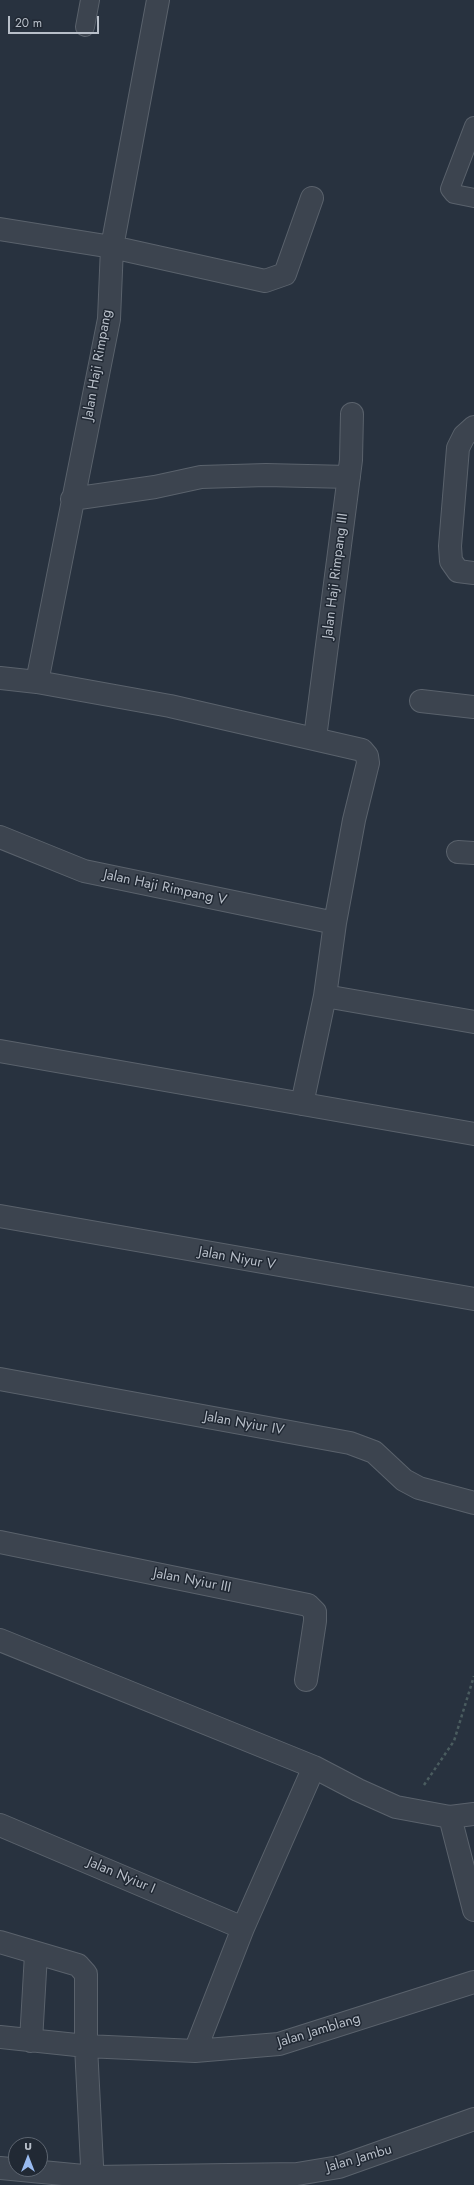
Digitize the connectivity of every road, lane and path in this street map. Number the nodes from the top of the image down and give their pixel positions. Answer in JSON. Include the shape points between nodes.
{"nodes":[{"id":1,"x":90,"y":0,"type":"edge"},
{"id":2,"x":158,"y":0,"type":"edge"},
{"id":3,"x":85,"y":28,"type":"dead end"},
{"id":4,"x":474,"y":126,"type":"edge"},
{"id":5,"x":312,"y":198,"type":"dead end"},
{"id":6,"x":474,"y":198,"type":"edge"},
{"id":7,"x":0,"y":229,"type":"edge"},
{"id":8,"x":112,"y":247,"type":"junction"},
{"id":9,"x":352,"y":414,"type":"dead end"},
{"id":10,"x":474,"y":427,"type":"edge"},
{"id":11,"x":349,"y":477,"type":"junction"},
{"id":12,"x":72,"y":499,"type":"junction"},
{"id":13,"x":474,"y":573,"type":"edge"},
{"id":14,"x":0,"y":678,"type":"edge"},
{"id":15,"x":37,"y":682,"type":"junction"},
{"id":16,"x":421,"y":701,"type":"dead end"},
{"id":17,"x":474,"y":707,"type":"edge"},
{"id":18,"x":315,"y":738,"type":"junction"},
{"id":19,"x":0,"y":837,"type":"edge"},
{"id":20,"x":335,"y":923,"type":"junction"},
{"id":21,"x":325,"y":996,"type":"junction"},
{"id":22,"x":474,"y":1022,"type":"edge"},
{"id":23,"x":0,"y":1051,"type":"edge"},
{"id":24,"x":302,"y":1104,"type":"junction"},
{"id":25,"x":474,"y":1134,"type":"edge"},
{"id":26,"x":0,"y":1216,"type":"edge"},
{"id":27,"x":474,"y":1299,"type":"edge"},
{"id":28,"x":0,"y":1379,"type":"edge"},
{"id":29,"x":474,"y":1503,"type":"edge"},
{"id":30,"x":0,"y":1542,"type":"edge"},
{"id":31,"x":0,"y":1640,"type":"edge"},
{"id":32,"x":474,"y":1676,"type":"edge"},
{"id":33,"x":306,"y":1680,"type":"dead end"},
{"id":34,"x":314,"y":1767,"type":"junction"},
{"id":35,"x":425,"y":1812,"type":"junction"},
{"id":36,"x":474,"y":1814,"type":"edge"},
{"id":37,"x":450,"y":1817,"type":"junction"},
{"id":38,"x":0,"y":1825,"type":"edge"},
{"id":39,"x":474,"y":1910,"type":"edge"},
{"id":40,"x":242,"y":1928,"type":"junction"},
{"id":41,"x":0,"y":1942,"type":"edge"},
{"id":42,"x":36,"y":1954,"type":"junction"},
{"id":43,"x":474,"y":1982,"type":"edge"},
{"id":44,"x":0,"y":2037,"type":"edge"},
{"id":45,"x":31,"y":2041,"type":"junction"},
{"id":46,"x":86,"y":2046,"type":"junction"},
{"id":47,"x":194,"y":2051,"type":"junction"},
{"id":48,"x":474,"y":2119,"type":"edge"},
{"id":49,"x":0,"y":2168,"type":"edge"},
{"id":50,"x":93,"y":2181,"type":"edge"}],
"edges":[{"from":1,"to":3,"type":"lane"},
{"from":2,"to":8,"type":"street","name":"Jalan Haji Rimpang"},
{"from":4,"to":6,"type":"lane","via":[[450,189],[454,194]]},
{"from":5,"to":8,"type":"street","via":[[285,274],[265,281]]},
{"from":7,"to":8,"type":"street"},
{"from":8,"to":12,"type":"street","name":"Jalan Haji Rimpang","via":[[109,319]]},
{"from":9,"to":11,"type":"street","name":"Jalan Haji Rimpang III"},
{"from":10,"to":13,"type":"street","via":[[464,436],[458,448],[450,546],[451,561],[458,571]]},
{"from":11,"to":12,"type":"street","via":[[266,474],[201,477],[155,487]]},
{"from":11,"to":18,"type":"street","name":"Jalan Haji Rimpang III"},
{"from":12,"to":15,"type":"street","name":"Jalan Haji Rimpang"},
{"from":14,"to":15,"type":"street"},
{"from":15,"to":18,"type":"street","via":[[170,706]]},
{"from":16,"to":17,"type":"street"},
{"from":18,"to":20,"type":"street","via":[[362,750],[367,756],[368,763],[354,820]]},
{"from":19,"to":20,"type":"street","name":"Jalan Haji Rimpang V","via":[[84,871]]},
{"from":20,"to":21,"type":"street"},
{"from":21,"to":22,"type":"street"},
{"from":21,"to":24,"type":"street"},
{"from":23,"to":24,"type":"street"},
{"from":24,"to":25,"type":"street"},
{"from":26,"to":27,"type":"street","name":"Jalan Niyur V"},
{"from":28,"to":29,"type":"street","name":"Jalan Nyiur IV","via":[[350,1443],[374,1452],[404,1480],[419,1488]]},
{"from":30,"to":33,"type":"street","name":"Jalan Nyiur III","via":[[308,1605],[315,1612],[315,1621]]},
{"from":31,"to":34,"type":"street"},
{"from":32,"to":35,"type":"path","via":[[454,1741],[424,1786]]},
{"from":34,"to":35,"type":"street","via":[[396,1807]]},
{"from":34,"to":40,"type":"street"},
{"from":35,"to":37,"type":"street"},
{"from":36,"to":37,"type":"street"},
{"from":37,"to":39,"type":"street"},
{"from":38,"to":40,"type":"street","name":"Jalan Nyiur I"},
{"from":40,"to":47,"type":"street"},
{"from":41,"to":42,"type":"street"},
{"from":42,"to":45,"type":"street"},
{"from":42,"to":46,"type":"street","via":[[78,1965],[84,1969]]},
{"from":43,"to":47,"type":"street","name":"Jalan Jamblang","via":[[279,2044]]},
{"from":44,"to":45,"type":"street","name":"Jalan Jamblang"},
{"from":45,"to":46,"type":"street","name":"Jalan Jamblang"},
{"from":46,"to":47,"type":"street","name":"Jalan Jamblang"},
{"from":46,"to":50,"type":"street"},
{"from":48,"to":50,"type":"street","name":"Jalan Jambu","via":[[339,2168],[296,2174],[195,2174]]},
{"from":49,"to":50,"type":"street","name":"Jalan Jambu"}]}
